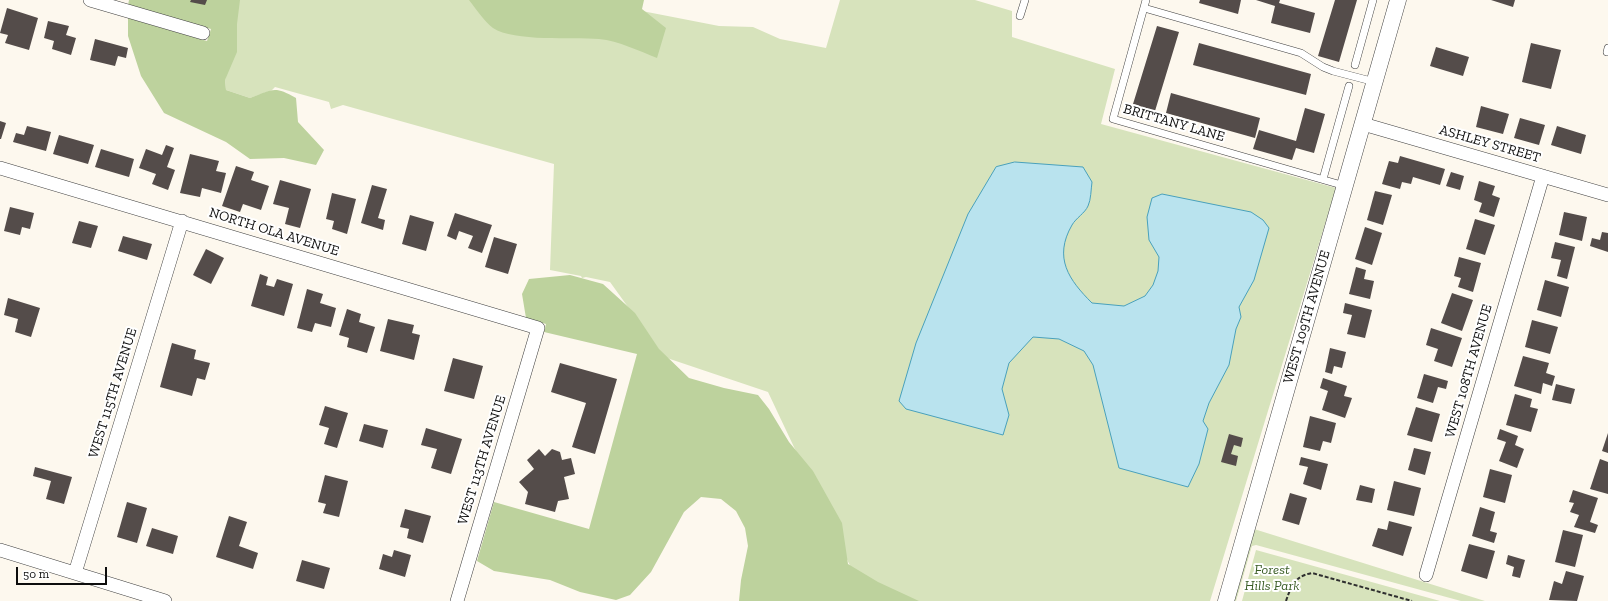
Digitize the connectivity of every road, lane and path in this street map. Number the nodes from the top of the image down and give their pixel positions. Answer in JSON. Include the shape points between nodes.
{"nodes":[{"id":1,"x":90,"y":0,"type":"edge"},
{"id":2,"x":1025,"y":0,"type":"edge"},
{"id":3,"x":1146,"y":0,"type":"edge"},
{"id":4,"x":1373,"y":0,"type":"edge"},
{"id":5,"x":1398,"y":0,"type":"edge"},
{"id":6,"x":1144,"y":8,"type":"junction"},
{"id":7,"x":1020,"y":16,"type":"dead end"},
{"id":8,"x":202,"y":33,"type":"dead end"},
{"id":9,"x":1355,"y":65,"type":"dead end"},
{"id":10,"x":1376,"y":82,"type":"junction"},
{"id":11,"x":1349,"y":86,"type":"dead end"},
{"id":12,"x":1363,"y":124,"type":"junction"},
{"id":13,"x":0,"y":168,"type":"edge"},
{"id":14,"x":1543,"y":176,"type":"junction"},
{"id":15,"x":1322,"y":180,"type":"junction"},
{"id":16,"x":1345,"y":186,"type":"junction"},
{"id":17,"x":1608,"y":195,"type":"edge"},
{"id":18,"x":182,"y":221,"type":"junction"},
{"id":19,"x":538,"y":328,"type":"joint"},
{"id":20,"x":0,"y":550,"type":"edge"},
{"id":21,"x":75,"y":573,"type":"junction"},
{"id":22,"x":1426,"y":575,"type":"dead end"},
{"id":23,"x":143,"y":598,"type":"edge"},
{"id":24,"x":165,"y":601,"type":"edge"},
{"id":25,"x":457,"y":601,"type":"edge"},
{"id":26,"x":1226,"y":601,"type":"edge"},
{"id":27,"x":1286,"y":601,"type":"edge"},
{"id":28,"x":1412,"y":601,"type":"edge"}],
"edges":[{"from":1,"to":8,"type":"street"},
{"from":2,"to":7,"type":"lane"},
{"from":3,"to":6,"type":"lane","name":"BRITTANY LANE"},
{"from":4,"to":9,"type":"lane"},
{"from":5,"to":10,"type":"street","name":"WEST 109TH AVENUE"},
{"from":6,"to":10,"type":"lane","via":[[1301,53],[1333,71]]},
{"from":6,"to":15,"type":"lane","name":"BRITTANY LANE","via":[[1113,118]]},
{"from":10,"to":12,"type":"street","name":"WEST 109TH AVENUE"},
{"from":11,"to":15,"type":"lane"},
{"from":12,"to":14,"type":"street","name":"ASHLEY STREET"},
{"from":12,"to":16,"type":"street","name":"WEST 109TH AVENUE"},
{"from":13,"to":18,"type":"street","name":"NORTH OLA AVENUE"},
{"from":14,"to":17,"type":"street","name":"ASHLEY STREET"},
{"from":14,"to":22,"type":"street","name":"WEST 108TH AVENUE"},
{"from":15,"to":16,"type":"lane","name":"BRITTANY LANE"},
{"from":16,"to":26,"type":"street","name":"WEST 109TH AVENUE"},
{"from":18,"to":19,"type":"street","name":"NORTH OLA AVENUE"},
{"from":18,"to":21,"type":"street","name":"WEST 115TH AVENUE"},
{"from":19,"to":25,"type":"street","name":"WEST 113TH AVENUE"},
{"from":20,"to":21,"type":"street"},
{"from":21,"to":23,"type":"street"},
{"from":23,"to":24,"type":"street"},
{"from":27,"to":28,"type":"path","via":[[1298,577],[1312,573]]}]}
